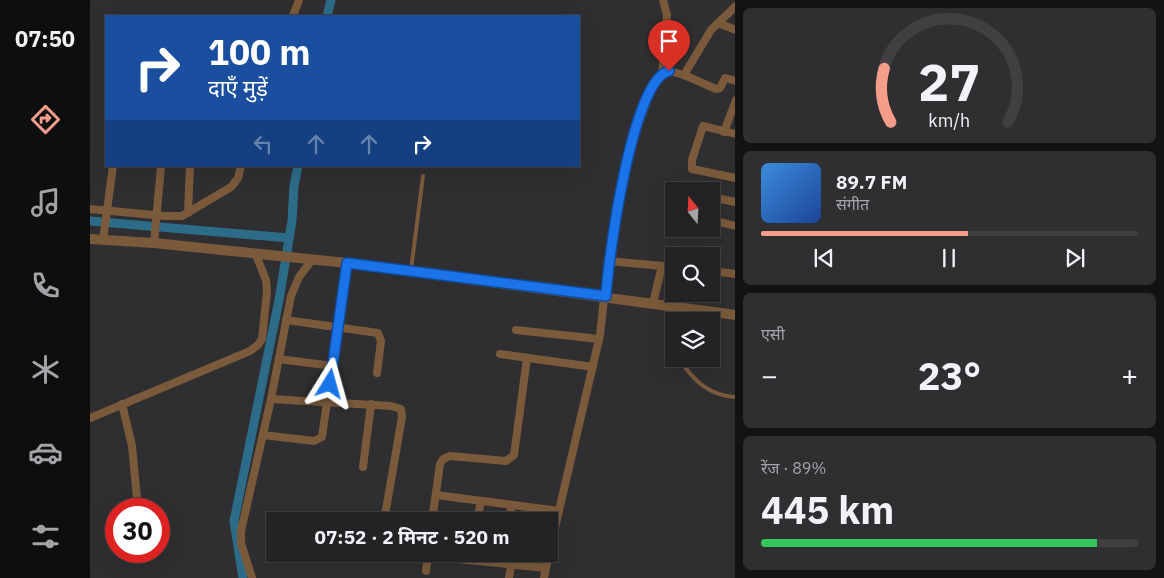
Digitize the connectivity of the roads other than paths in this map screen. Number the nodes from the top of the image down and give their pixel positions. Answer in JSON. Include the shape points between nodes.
{"nodes":[{"id":1,"x":299,"y":0,"type":"edge"},
{"id":2,"x":663,"y":0,"type":"edge"},
{"id":3,"x":735,"y":6,"type":"edge"},
{"id":4,"x":294,"y":15,"type":"edge"},
{"id":5,"x":718,"y":23,"type":"junction"},
{"id":6,"x":735,"y":30,"type":"edge"},
{"id":7,"x":662,"y":74,"type":"junction"},
{"id":8,"x":684,"y":75,"type":"junction"},
{"id":9,"x":735,"y":81,"type":"edge"},
{"id":10,"x":735,"y":100,"type":"edge"},
{"id":11,"x":724,"y":132,"type":"junction"},
{"id":12,"x":735,"y":134,"type":"edge"},
{"id":13,"x":113,"y":167,"type":"edge"},
{"id":14,"x":161,"y":167,"type":"edge"},
{"id":15,"x":190,"y":167,"type":"edge"},
{"id":16,"x":241,"y":167,"type":"edge"},
{"id":17,"x":423,"y":176,"type":"dead end"},
{"id":18,"x":735,"y":178,"type":"edge"},
{"id":19,"x":720,"y":199,"type":"edge"},
{"id":20,"x":735,"y":202,"type":"edge"},
{"id":21,"x":90,"y":209,"type":"edge"},
{"id":22,"x":108,"y":210,"type":"junction"},
{"id":23,"x":188,"y":213,"type":"junction"},
{"id":24,"x":157,"y":215,"type":"junction"},
{"id":25,"x":720,"y":222,"type":"edge"},
{"id":26,"x":735,"y":226,"type":"edge"},
{"id":27,"x":104,"y":235,"type":"junction"},
{"id":28,"x":90,"y":239,"type":"edge"},
{"id":29,"x":155,"y":239,"type":"junction"},
{"id":30,"x":262,"y":255,"type":"junction"},
{"id":31,"x":309,"y":260,"type":"junction"},
{"id":32,"x":608,"y":261,"type":"junction"},
{"id":33,"x":347,"y":263,"type":"junction"},
{"id":34,"x":662,"y":266,"type":"junction"},
{"id":35,"x":665,"y":266,"type":"edge"},
{"id":36,"x":410,"y":272,"type":"junction"},
{"id":37,"x":720,"y":272,"type":"edge"},
{"id":38,"x":735,"y":274,"type":"edge"},
{"id":39,"x":606,"y":296,"type":"junction"},
{"id":40,"x":653,"y":303,"type":"junction"},
{"id":41,"x":735,"y":315,"type":"edge"},
{"id":42,"x":286,"y":320,"type":"junction"},
{"id":43,"x":338,"y":326,"type":"junction"},
{"id":44,"x":516,"y":330,"type":"dead end"},
{"id":45,"x":599,"y":340,"type":"junction"},
{"id":46,"x":500,"y":354,"type":"dead end"},
{"id":47,"x":527,"y":358,"type":"junction"},
{"id":48,"x":279,"y":359,"type":"junction"},
{"id":49,"x":332,"y":366,"type":"junction"},
{"id":50,"x":593,"y":367,"type":"junction"},
{"id":51,"x":686,"y":367,"type":"edge"},
{"id":52,"x":377,"y":372,"type":"dead end"},
{"id":53,"x":735,"y":397,"type":"edge"},
{"id":54,"x":271,"y":399,"type":"junction"},
{"id":55,"x":328,"y":402,"type":"junction"},
{"id":56,"x":122,"y":404,"type":"junction"},
{"id":57,"x":371,"y":404,"type":"junction"},
{"id":58,"x":90,"y":418,"type":"edge"},
{"id":59,"x":263,"y":435,"type":"junction"},
{"id":60,"x":363,"y":467,"type":"dead end"},
{"id":61,"x":436,"y":495,"type":"junction"},
{"id":62,"x":137,"y":498,"type":"edge"},
{"id":63,"x":481,"y":501,"type":"junction"},
{"id":64,"x":512,"y":505,"type":"junction"},
{"id":65,"x":560,"y":511,"type":"junction"},
{"id":66,"x":386,"y":512,"type":"edge"},
{"id":67,"x":433,"y":512,"type":"edge"},
{"id":68,"x":479,"y":512,"type":"edge"},
{"id":69,"x":510,"y":512,"type":"edge"},
{"id":70,"x":558,"y":519,"type":"edge"},
{"id":71,"x":427,"y":562,"type":"edge"},
{"id":72,"x":495,"y":562,"type":"edge"},
{"id":73,"x":547,"y":562,"type":"edge"},
{"id":74,"x":500,"y":563,"type":"joint"},
{"id":75,"x":511,"y":565,"type":"junction"},
{"id":76,"x":546,"y":568,"type":"junction"},
{"id":77,"x":426,"y":571,"type":"dead end"},
{"id":78,"x":252,"y":578,"type":"edge"},
{"id":79,"x":509,"y":578,"type":"edge"},
{"id":80,"x":544,"y":578,"type":"edge"}],
"edges":[{"from":1,"to":4,"type":"street"},
{"from":2,"to":7,"type":"street","via":[[667,15]]},
{"from":3,"to":5,"type":"street"},
{"from":5,"to":6,"type":"street"},
{"from":5,"to":8,"type":"street"},
{"from":7,"to":8,"type":"street","via":[[669,71]]},
{"from":7,"to":32,"type":"street","via":[[652,88],[633,140]]},
{"from":8,"to":9,"type":"street","via":[[716,89],[725,78]]},
{"from":10,"to":11,"type":"street"},
{"from":11,"to":12,"type":"street"},
{"from":11,"to":18,"type":"street","via":[[703,126],[692,169]]},
{"from":13,"to":22,"type":"street"},
{"from":14,"to":24,"type":"street"},
{"from":15,"to":23,"type":"street"},
{"from":16,"to":23,"type":"street","via":[[231,187]]},
{"from":17,"to":36,"type":"lane"},
{"from":19,"to":20,"type":"street"},
{"from":21,"to":22,"type":"street"},
{"from":22,"to":24,"type":"street"},
{"from":22,"to":27,"type":"street"},
{"from":23,"to":24,"type":"street"},
{"from":24,"to":29,"type":"street"},
{"from":25,"to":26,"type":"street"},
{"from":27,"to":28,"type":"street"},
{"from":27,"to":29,"type":"street"},
{"from":29,"to":30,"type":"street"},
{"from":30,"to":31,"type":"street"},
{"from":30,"to":56,"type":"street","via":[[268,285],[264,332],[258,345]]},
{"from":31,"to":33,"type":"street"},
{"from":31,"to":42,"type":"street","via":[[295,285]]},
{"from":32,"to":34,"type":"street"},
{"from":32,"to":39,"type":"street"},
{"from":33,"to":36,"type":"street"},
{"from":33,"to":43,"type":"street"},
{"from":34,"to":35,"type":"street"},
{"from":34,"to":40,"type":"street"},
{"from":36,"to":39,"type":"street"},
{"from":37,"to":38,"type":"street"},
{"from":39,"to":40,"type":"street"},
{"from":39,"to":45,"type":"street"},
{"from":40,"to":41,"type":"street"},
{"from":42,"to":43,"type":"street"},
{"from":42,"to":48,"type":"street"},
{"from":43,"to":49,"type":"street"},
{"from":43,"to":52,"type":"street","via":[[378,333],[381,341]]},
{"from":44,"to":45,"type":"street"},
{"from":45,"to":50,"type":"street"},
{"from":46,"to":47,"type":"street"},
{"from":47,"to":50,"type":"street"},
{"from":47,"to":61,"type":"street","via":[[514,455],[506,461],[445,457],[440,464]]},
{"from":48,"to":49,"type":"street"},
{"from":48,"to":54,"type":"street"},
{"from":49,"to":55,"type":"street"},
{"from":50,"to":65,"type":"street"},
{"from":51,"to":53,"type":"lane","via":[[707,389]]},
{"from":54,"to":55,"type":"street"},
{"from":54,"to":59,"type":"street"},
{"from":55,"to":57,"type":"street"},
{"from":55,"to":59,"type":"street","via":[[323,433],[318,441]]},
{"from":56,"to":58,"type":"street"},
{"from":56,"to":62,"type":"street","via":[[132,446]]},
{"from":57,"to":60,"type":"street"},
{"from":57,"to":66,"type":"street","via":[[397,407],[402,413]]},
{"from":59,"to":78,"type":"street","via":[[241,531],[241,542]]},
{"from":61,"to":63,"type":"street"},
{"from":61,"to":67,"type":"street"},
{"from":63,"to":64,"type":"street"},
{"from":63,"to":68,"type":"street"},
{"from":64,"to":65,"type":"street"},
{"from":64,"to":69,"type":"street"},
{"from":65,"to":70,"type":"street"},
{"from":71,"to":77,"type":"street"},
{"from":72,"to":74,"type":"street"},
{"from":73,"to":76,"type":"street"},
{"from":74,"to":75,"type":"street"},
{"from":75,"to":76,"type":"street"},
{"from":75,"to":79,"type":"street"},
{"from":76,"to":80,"type":"street"}]}
